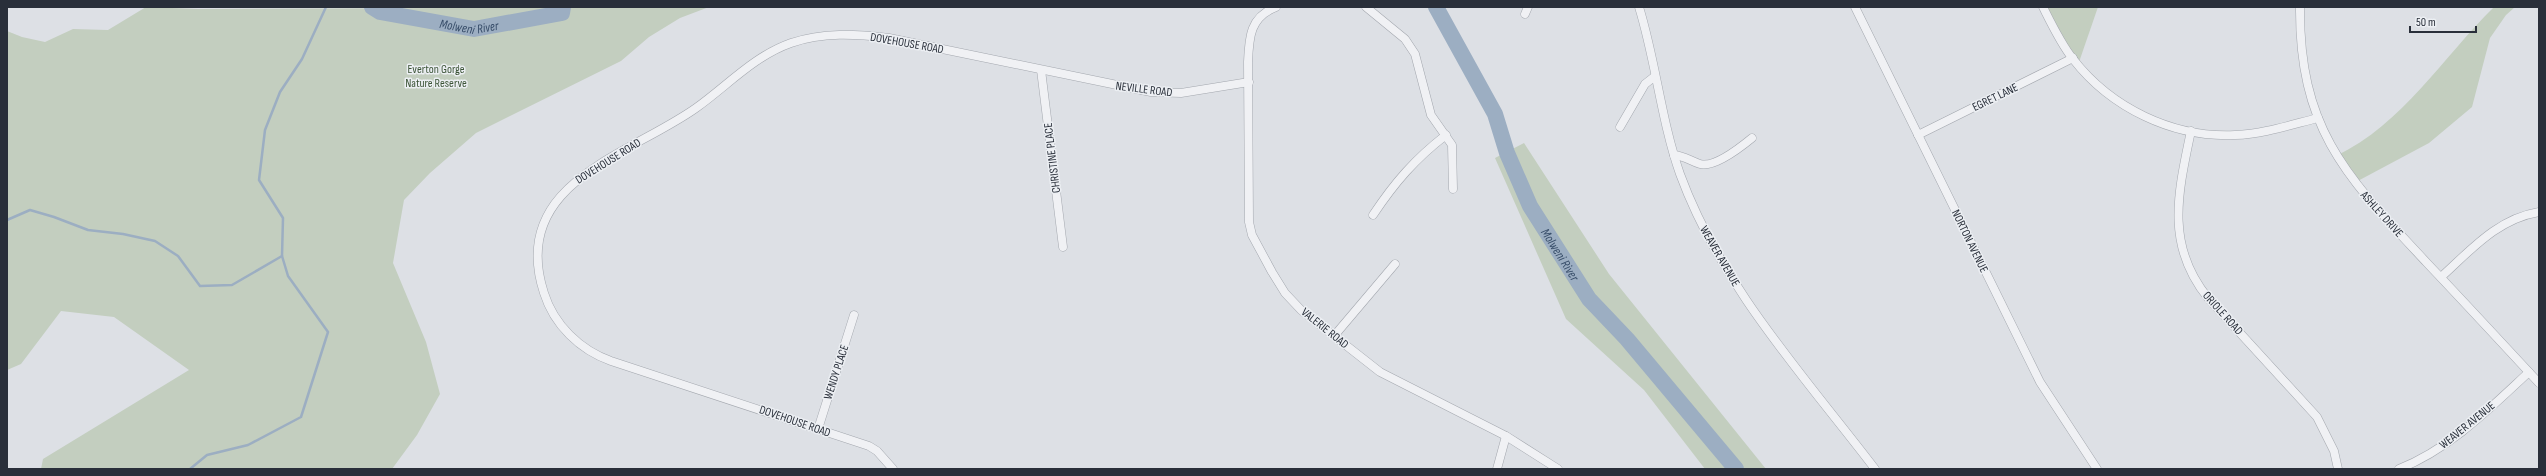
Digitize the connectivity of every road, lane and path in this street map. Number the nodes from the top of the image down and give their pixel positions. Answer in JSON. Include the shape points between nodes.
{"nodes":[{"id":1,"x":1276,"y":7,"type":"edge"},
{"id":2,"x":1366,"y":7,"type":"edge"},
{"id":3,"x":1639,"y":7,"type":"edge"},
{"id":4,"x":1855,"y":7,"type":"edge"},
{"id":5,"x":2043,"y":7,"type":"edge"},
{"id":6,"x":2300,"y":7,"type":"edge"},
{"id":7,"x":2073,"y":58,"type":"junction"},
{"id":8,"x":1041,"y":70,"type":"junction"},
{"id":9,"x":1654,"y":76,"type":"junction"},
{"id":10,"x":1249,"y":82,"type":"junction"},
{"id":11,"x":2318,"y":118,"type":"junction"},
{"id":12,"x":1620,"y":126,"type":"dead end"},
{"id":13,"x":2191,"y":131,"type":"junction"},
{"id":14,"x":1446,"y":135,"type":"junction"},
{"id":15,"x":1918,"y":135,"type":"junction"},
{"id":16,"x":1752,"y":138,"type":"dead end"},
{"id":17,"x":1674,"y":155,"type":"junction"},
{"id":18,"x":1453,"y":189,"type":"dead end"},
{"id":19,"x":2539,"y":212,"type":"edge"},
{"id":20,"x":1373,"y":215,"type":"dead end"},
{"id":21,"x":1063,"y":247,"type":"dead end"},
{"id":22,"x":1395,"y":264,"type":"dead end"},
{"id":23,"x":2440,"y":277,"type":"junction"},
{"id":24,"x":854,"y":315,"type":"dead end"},
{"id":25,"x":1334,"y":336,"type":"junction"},
{"id":26,"x":2529,"y":372,"type":"junction"},
{"id":27,"x":2539,"y":383,"type":"edge"},
{"id":28,"x":818,"y":429,"type":"junction"},
{"id":29,"x":1506,"y":436,"type":"junction"},
{"id":30,"x":893,"y":469,"type":"edge"},
{"id":31,"x":1498,"y":469,"type":"edge"},
{"id":32,"x":1558,"y":469,"type":"edge"},
{"id":33,"x":1875,"y":469,"type":"edge"},
{"id":34,"x":2097,"y":469,"type":"edge"},
{"id":35,"x":2338,"y":469,"type":"edge"},
{"id":36,"x":2399,"y":469,"type":"edge"}],
"edges":[{"from":1,"to":10,"type":"street","name":"VALERIE ROAD","via":[[1261,15],[1251,30]]},
{"from":2,"to":14,"type":"street","via":[[1409,43],[1417,60],[1431,115]]},
{"from":3,"to":9,"type":"street","name":"WEAVER AVENUE"},
{"from":4,"to":15,"type":"street","name":"NORTON AVENUE"},
{"from":5,"to":7,"type":"street"},
{"from":6,"to":11,"type":"street","name":"ASHLEY DRIVE","via":[[2301,54],[2306,82]]},
{"from":7,"to":13,"type":"street","via":[[2100,87],[2130,109],[2166,125]]},
{"from":7,"to":15,"type":"street","name":"EGRET LANE"},
{"from":8,"to":10,"type":"street","name":"NEVILLE ROAD","via":[[1166,94]]},
{"from":8,"to":21,"type":"street","name":"CHRISTINE PLACE"},
{"from":8,"to":28,"type":"street","name":"DOVEHOUSE ROAD","via":[[889,38],[835,34],[803,39],[773,51],[684,115],[592,168],[569,185],[552,207],[538,245],[540,281],[554,316],[578,343],[612,361]]},
{"from":9,"to":12,"type":"street","via":[[1645,84]]},
{"from":9,"to":17,"type":"street","name":"WEAVER AVENUE"},
{"from":10,"to":25,"type":"street","name":"VALERIE ROAD","via":[[1249,206],[1252,235],[1285,292],[1301,310]]},
{"from":11,"to":13,"type":"street","via":[[2267,132],[2249,134],[2217,135]]},
{"from":11,"to":23,"type":"street","name":"ASHLEY DRIVE","via":[[2336,156],[2354,183]]},
{"from":13,"to":35,"type":"street","name":"ORIOLE ROAD","via":[[2178,190],[2177,208],[2178,231],[2188,264],[2208,298],[2317,417],[2334,451]]},
{"from":14,"to":18,"type":"street","via":[[1453,150]]},
{"from":14,"to":20,"type":"street","via":[[1425,151],[1397,179]]},
{"from":15,"to":34,"type":"street","name":"NORTON AVENUE","via":[[2040,382]]},
{"from":16,"to":17,"type":"street","via":[[1736,151],[1706,164]]},
{"from":17,"to":33,"type":"street","name":"WEAVER AVENUE","via":[[1701,224],[1737,288]]},
{"from":19,"to":23,"type":"street","via":[[2517,217],[2502,224]]},
{"from":22,"to":25,"type":"street"},
{"from":23,"to":26,"type":"street","name":"ASHLEY DRIVE"},
{"from":24,"to":28,"type":"street","name":"WENDY PLACE"},
{"from":25,"to":29,"type":"street","name":"VALERIE ROAD","via":[[1380,372]]},
{"from":26,"to":27,"type":"street","name":"ASHLEY DRIVE"},
{"from":26,"to":36,"type":"street","name":"WEAVER AVENUE","via":[[2453,439],[2424,458]]},
{"from":28,"to":30,"type":"street","name":"DOVEHOUSE ROAD","via":[[873,448]]},
{"from":29,"to":31,"type":"street"},
{"from":29,"to":32,"type":"street","name":"VALERIE ROAD"}]}
